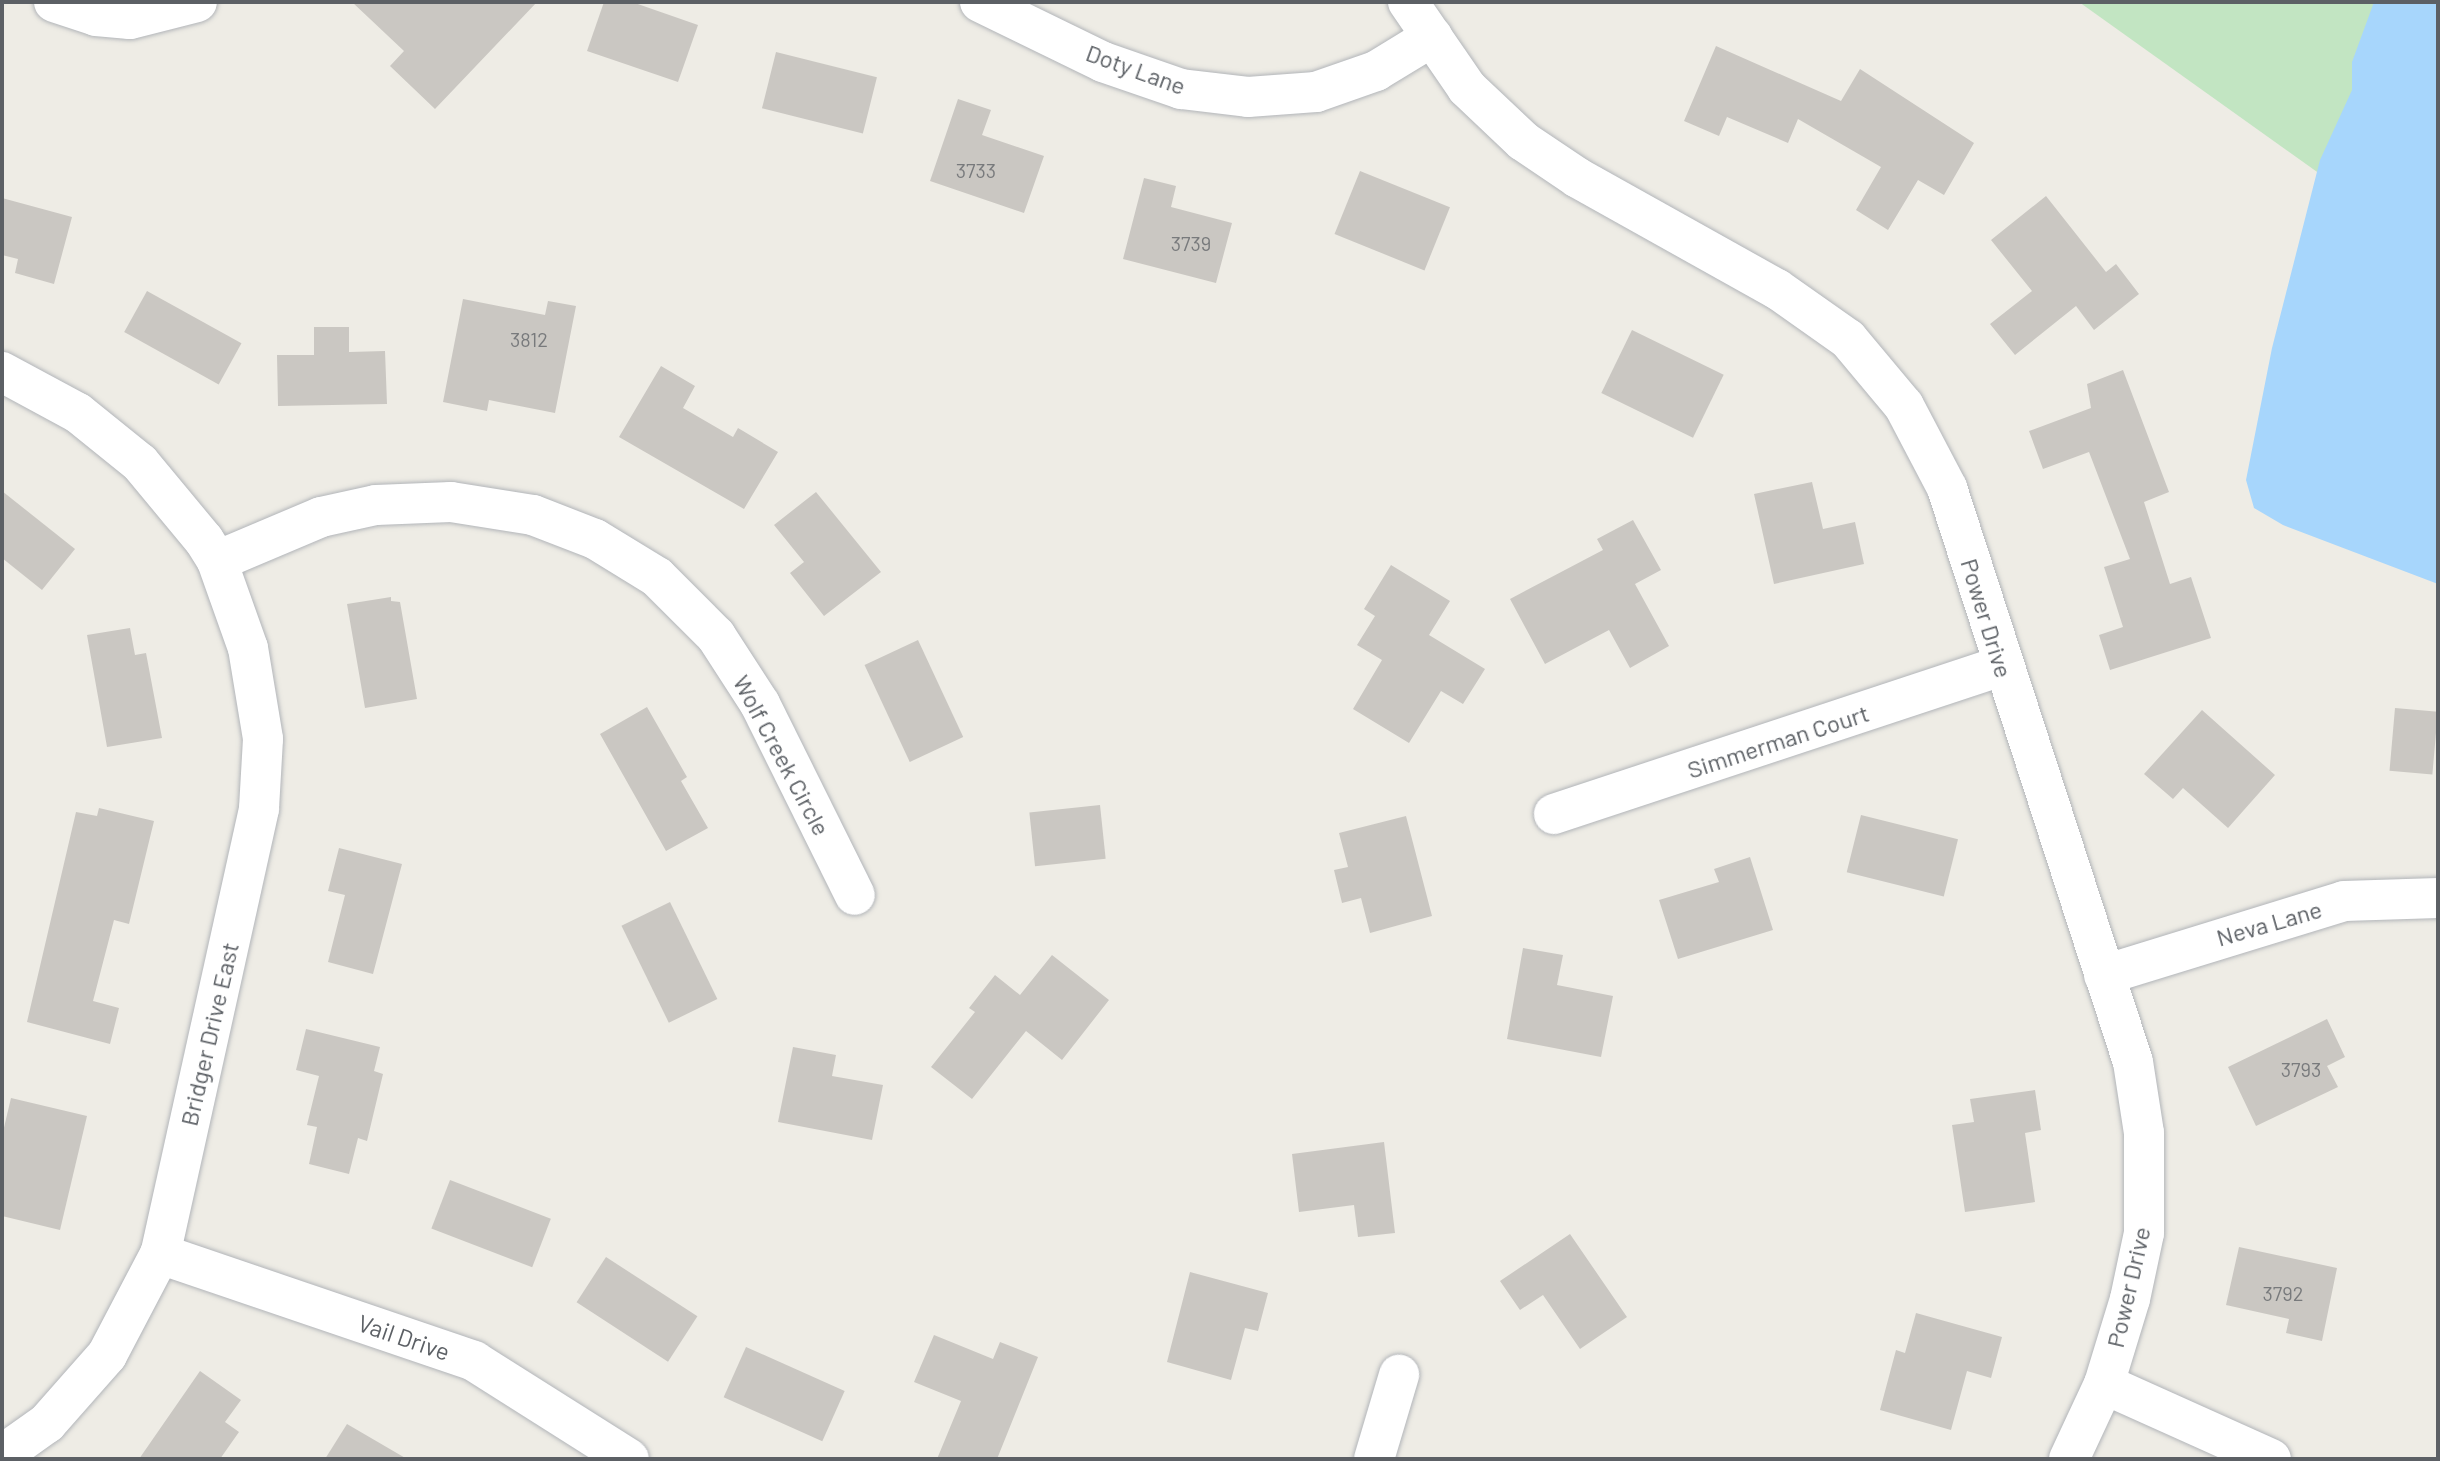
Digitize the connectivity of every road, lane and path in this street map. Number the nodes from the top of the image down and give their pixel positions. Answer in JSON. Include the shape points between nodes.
{"nodes":[{"id":1,"x":54,"y":2,"type":"edge"},
{"id":2,"x":197,"y":2,"type":"edge"},
{"id":3,"x":980,"y":2,"type":"edge"},
{"id":4,"x":1408,"y":2,"type":"edge"},
{"id":5,"x":1432,"y":37,"type":"junction"},
{"id":6,"x":2,"y":372,"type":"edge"},
{"id":7,"x":217,"y":561,"type":"junction"},
{"id":8,"x":2001,"y":666,"type":"junction"},
{"id":9,"x":1554,"y":814,"type":"dead end"},
{"id":10,"x":855,"y":895,"type":"dead end"},
{"id":11,"x":2438,"y":898,"type":"edge"},
{"id":12,"x":2104,"y":975,"type":"junction"},
{"id":13,"x":160,"y":1254,"type":"junction"},
{"id":14,"x":1399,"y":1375,"type":"dead end"},
{"id":15,"x":2104,"y":1384,"type":"junction"},
{"id":16,"x":2,"y":1455,"type":"edge"},
{"id":17,"x":629,"y":1459,"type":"edge"},
{"id":18,"x":1374,"y":1459,"type":"edge"},
{"id":19,"x":2069,"y":1459,"type":"edge"},
{"id":20,"x":2271,"y":1459,"type":"edge"}],
"edges":[{"from":1,"to":2,"type":"street","via":[[96,16],[130,19]]},
{"from":3,"to":5,"type":"street","name":"Doty Lane","via":[[1103,62],[1181,89],[1248,97],[1316,92],[1376,71]]},
{"from":4,"to":5,"type":"street","name":"Power Drive"},
{"from":5,"to":8,"type":"street","name":"Power Drive","via":[[1467,88],[1523,141],[1578,178],[1777,289],[1848,339],[1904,406],[1947,488]]},
{"from":6,"to":7,"type":"street","name":"Bridger Drive East","via":[[78,413],[140,463]]},
{"from":7,"to":10,"type":"street","name":"Wolf Creek Circle","via":[[321,517],[376,505],[451,502],[533,515],[595,539],[657,577],[716,636],[760,704]]},
{"from":7,"to":13,"type":"street","name":"Bridger Drive East","via":[[248,648],[263,739],[259,809]]},
{"from":8,"to":9,"type":"street","name":"Simmerman Court"},
{"from":8,"to":12,"type":"street","name":"Power Drive"},
{"from":11,"to":12,"type":"street","name":"Neva Lane","via":[[2344,901]]},
{"from":12,"to":15,"type":"street","name":"Power Drive","via":[[2133,1062],[2146,1176],[2144,1233]]},
{"from":13,"to":16,"type":"street","name":"Bridger Drive East","via":[[107,1355],[47,1423]]},
{"from":13,"to":17,"type":"street","name":"Vail Drive","via":[[474,1361]]},
{"from":14,"to":18,"type":"street"},
{"from":15,"to":19,"type":"street","name":"Power Drive"},
{"from":15,"to":20,"type":"street"}]}
